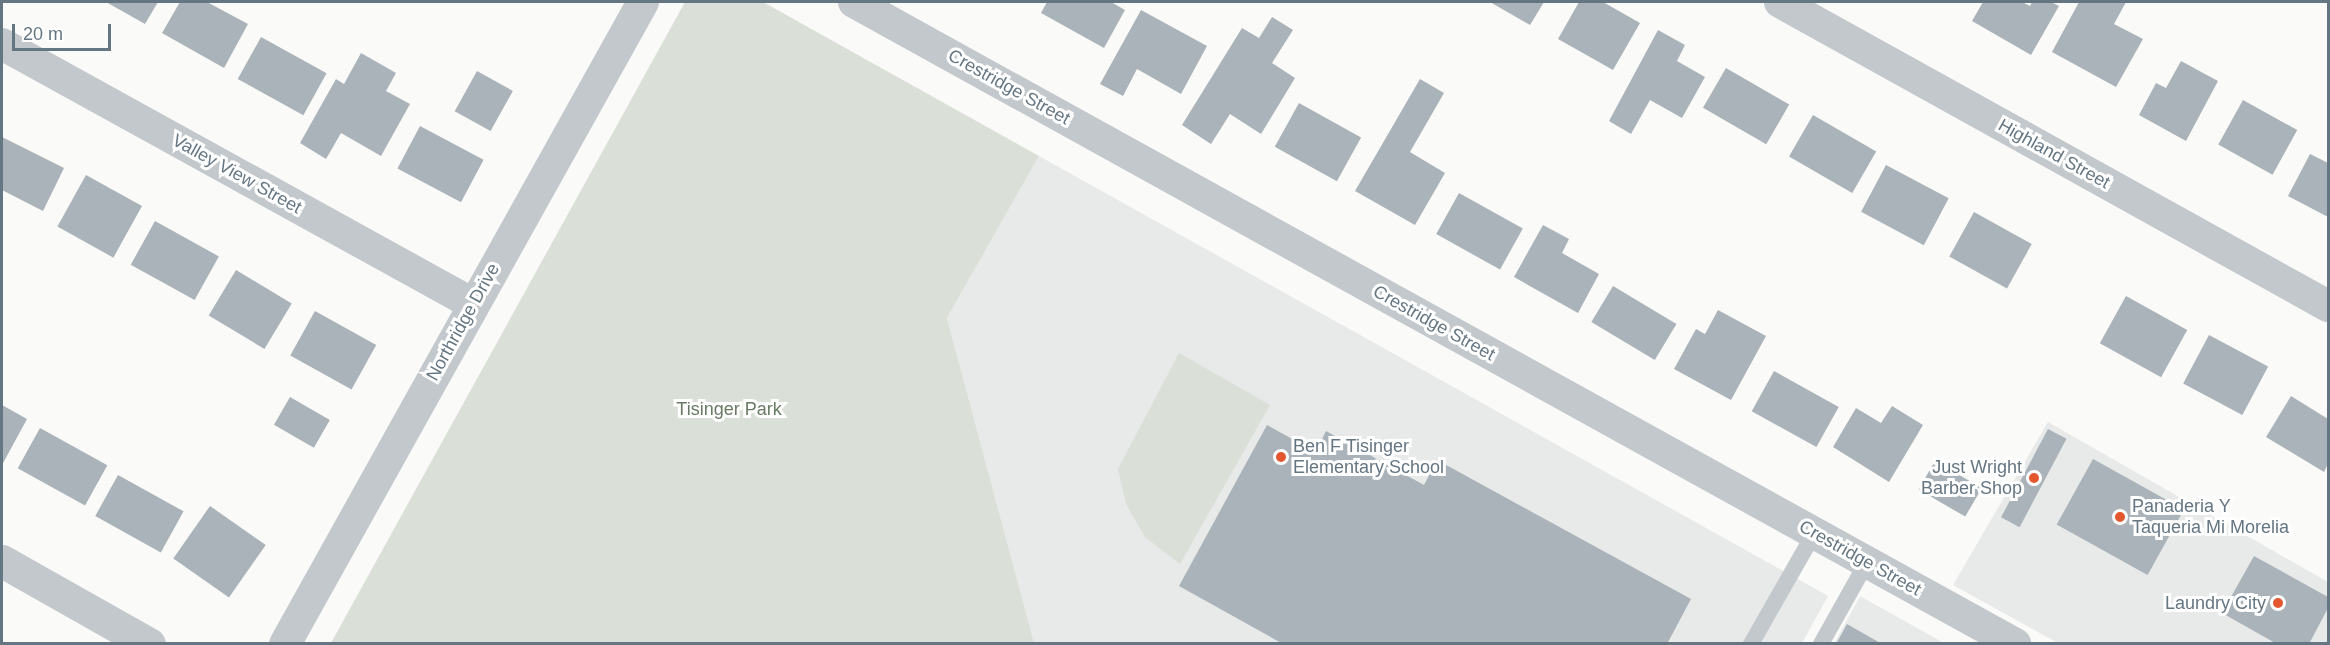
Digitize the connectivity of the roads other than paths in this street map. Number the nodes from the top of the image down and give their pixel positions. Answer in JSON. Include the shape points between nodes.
{"nodes":[{"id":1,"x":643,"y":2,"type":"edge"},
{"id":2,"x":854,"y":2,"type":"edge"},
{"id":3,"x":1780,"y":2,"type":"edge"},
{"id":4,"x":2,"y":44,"type":"edge"},
{"id":5,"x":473,"y":304,"type":"junction"},
{"id":6,"x":2328,"y":306,"type":"edge"},
{"id":7,"x":1815,"y":532,"type":"junction"},
{"id":8,"x":2,"y":561,"type":"edge"},
{"id":9,"x":1867,"y":562,"type":"junction"},
{"id":10,"x":149,"y":644,"type":"edge"},
{"id":11,"x":285,"y":644,"type":"edge"},
{"id":12,"x":1751,"y":644,"type":"edge"},
{"id":13,"x":1821,"y":644,"type":"edge"},
{"id":14,"x":2015,"y":644,"type":"edge"}],
"edges":[{"from":1,"to":5,"type":"street","name":"Northridge Drive"},
{"from":2,"to":7,"type":"street","name":"Crestridge Street"},
{"from":3,"to":6,"type":"street","name":"Highland Street"},
{"from":4,"to":5,"type":"street","name":"Valley View Street"},
{"from":5,"to":11,"type":"street","name":"Northridge Drive"},
{"from":7,"to":9,"type":"street","name":"Crestridge Street"},
{"from":7,"to":12,"type":"lane"},
{"from":8,"to":10,"type":"street"},
{"from":9,"to":13,"type":"lane"},
{"from":9,"to":14,"type":"street","name":"Crestridge Street"}]}
